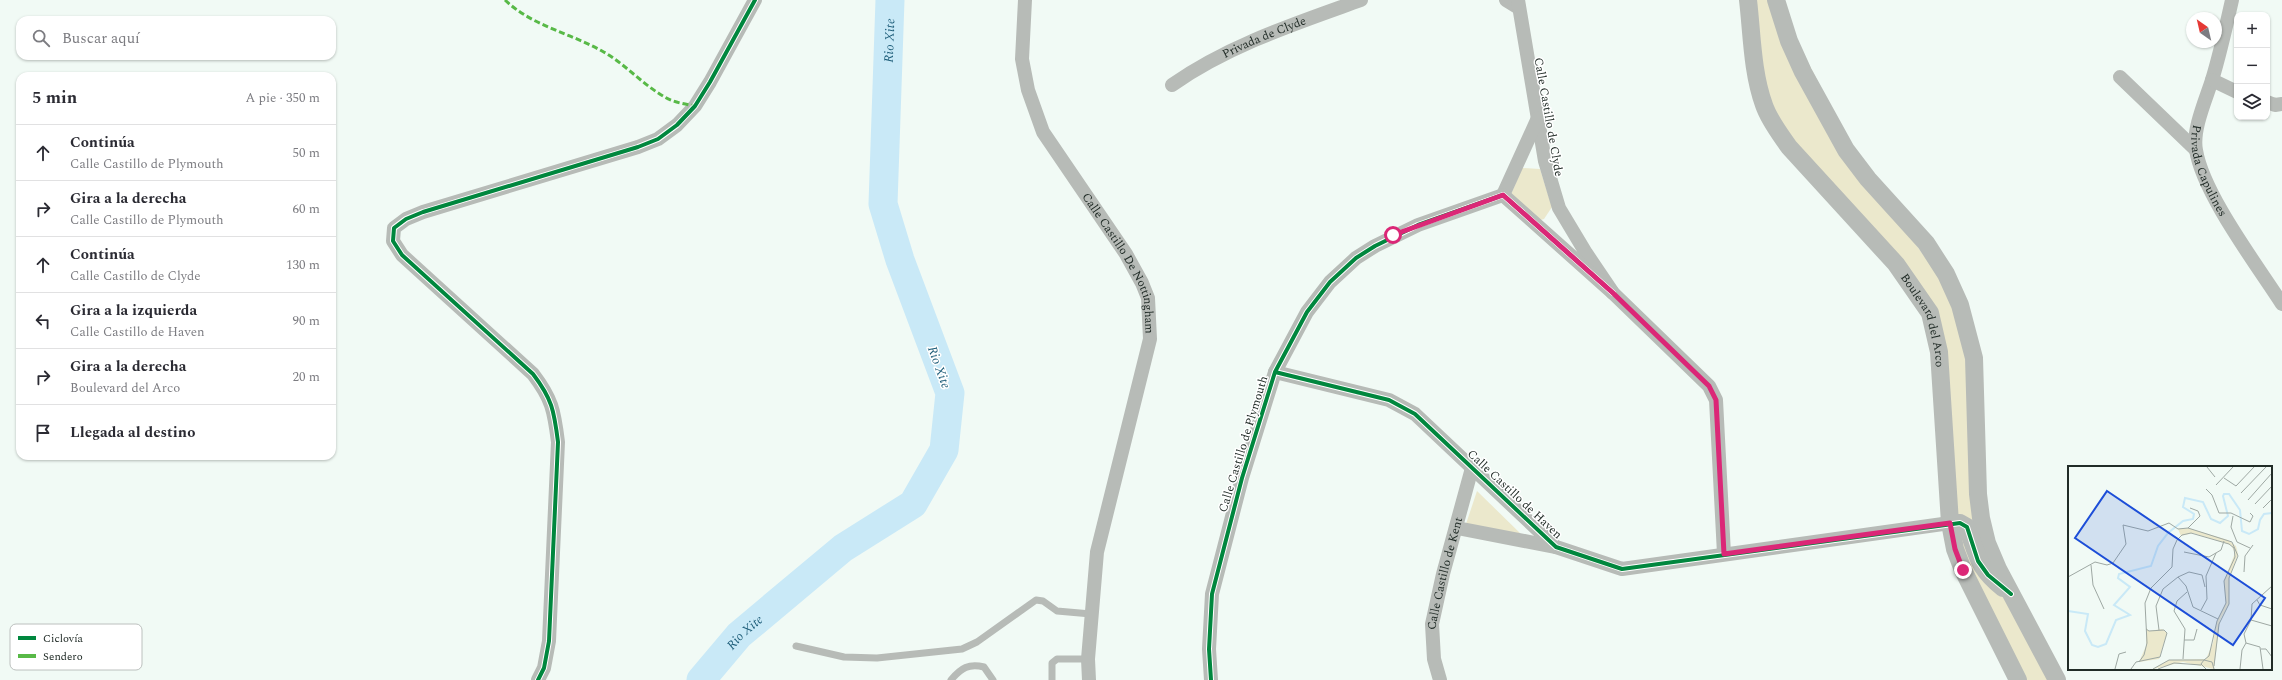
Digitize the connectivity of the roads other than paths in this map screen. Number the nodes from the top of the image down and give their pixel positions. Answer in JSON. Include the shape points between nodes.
{"nodes":[{"id":1,"x":756,"y":0,"type":"edge"},
{"id":2,"x":1025,"y":0,"type":"edge"},
{"id":3,"x":1361,"y":0,"type":"edge"},
{"id":4,"x":1506,"y":0,"type":"edge"},
{"id":5,"x":1748,"y":0,"type":"edge"},
{"id":6,"x":1776,"y":0,"type":"edge"},
{"id":7,"x":2232,"y":0,"type":"edge"},
{"id":8,"x":1519,"y":4,"type":"edge"},
{"id":9,"x":2120,"y":77,"type":"dead end"},
{"id":10,"x":2212,"y":80,"type":"junction"},
{"id":11,"x":1172,"y":85,"type":"dead end"},
{"id":12,"x":2234,"y":91,"type":"edge"},
{"id":13,"x":2270,"y":103,"type":"edge"},
{"id":14,"x":2282,"y":104,"type":"edge"},
{"id":15,"x":1538,"y":117,"type":"junction"},
{"id":16,"x":2195,"y":149,"type":"junction"},
{"id":17,"x":1503,"y":195,"type":"junction"},
{"id":18,"x":1613,"y":293,"type":"junction"},
{"id":19,"x":2282,"y":304,"type":"edge"},
{"id":20,"x":1275,"y":372,"type":"junction"},
{"id":21,"x":1472,"y":468,"type":"junction"},
{"id":22,"x":1950,"y":523,"type":"junction"},
{"id":23,"x":1456,"y":528,"type":"junction"},
{"id":24,"x":1556,"y":547,"type":"junction"},
{"id":25,"x":1724,"y":554,"type":"junction"},
{"id":26,"x":2011,"y":594,"type":"junction"},
{"id":27,"x":1091,"y":614,"type":"junction"},
{"id":28,"x":796,"y":646,"type":"dead end"},
{"id":29,"x":1088,"y":659,"type":"junction"},
{"id":30,"x":538,"y":680,"type":"edge"},
{"id":31,"x":951,"y":680,"type":"edge"},
{"id":32,"x":993,"y":680,"type":"edge"},
{"id":33,"x":1052,"y":680,"type":"edge"},
{"id":34,"x":1089,"y":680,"type":"edge"},
{"id":35,"x":1212,"y":680,"type":"edge"},
{"id":36,"x":1440,"y":680,"type":"edge"},
{"id":37,"x":2018,"y":680,"type":"edge"},
{"id":38,"x":2057,"y":680,"type":"edge"}],
"edges":[{"from":1,"to":30,"type":"street","via":[[694,106],[677,125],[658,139],[422,212],[394,228],[393,241],[402,255],[533,374],[548,393],[555,417],[558,442],[550,641],[544,668]]},
{"from":2,"to":27,"type":"street","name":"Calle Castillo De Nottingham","via":[[1022,59],[1028,90],[1043,132],[1126,254],[1148,298],[1150,316],[1150,339],[1097,552]]},
{"from":3,"to":11,"type":"street","name":"Privada de Clyde","via":[[1212,59]]},
{"from":4,"to":8,"type":"street"},
{"from":5,"to":22,"type":"street","name":"Boulevard del Arco","via":[[1756,73],[1764,105],[1775,127],[1794,153],[1896,264],[1930,313],[1938,352]]},
{"from":6,"to":26,"type":"street","via":[[1789,41],[1803,72],[1846,150],[1926,243],[1946,274],[1960,305],[1974,358],[1981,518],[1990,550]]},
{"from":7,"to":10,"type":"street","name":"Privada Capulines"},
{"from":8,"to":15,"type":"street","name":"Calle Castillo de Clyde"},
{"from":9,"to":16,"type":"street"},
{"from":10,"to":12,"type":"street"},
{"from":10,"to":16,"type":"street","name":"Privada Capulines","via":[[2200,115]]},
{"from":13,"to":14,"type":"street"},
{"from":15,"to":17,"type":"street"},
{"from":15,"to":18,"type":"street","name":"Calle Castillo de Clyde","via":[[1545,160],[1559,208]]},
{"from":16,"to":19,"type":"street","name":"Privada Capulines","via":[[2204,178],[2222,211]]},
{"from":17,"to":18,"type":"street"},
{"from":17,"to":20,"type":"street","name":"Calle Castillo de Plymouth","via":[[1393,235],[1356,258],[1330,282],[1307,312]]},
{"from":18,"to":25,"type":"street","name":"Calle Castillo de Clyde","via":[[1709,386],[1716,400]]},
{"from":20,"to":21,"type":"street","name":"Calle Castillo de Haven","via":[[1389,400],[1415,414]]},
{"from":20,"to":35,"type":"street","name":"Calle Castillo de Plymouth","via":[[1242,478],[1212,594],[1208,649]]},
{"from":21,"to":23,"type":"street","name":"Calle Castillo de Kent"},
{"from":21,"to":24,"type":"street","name":"Calle Castillo de Haven"},
{"from":22,"to":25,"type":"street","name":"Calle Castillo de Haven"},
{"from":22,"to":26,"type":"street","via":[[1967,527],[1978,561],[1988,575]]},
{"from":22,"to":37,"type":"street","name":"Boulevard del Arco","via":[[1955,549],[1963,570]]},
{"from":23,"to":24,"type":"street","name":"Calle Castillo de Haven"},
{"from":23,"to":36,"type":"street","name":"Calle Castillo de Kent","via":[[1432,624],[1434,659]]},
{"from":24,"to":25,"type":"street","name":"Calle Castillo de Haven","via":[[1622,569]]},
{"from":26,"to":38,"type":"street"},
{"from":27,"to":28,"type":"lane","via":[[1057,611],[1044,601],[1036,600],[962,649],[896,658],[844,657]]},
{"from":27,"to":29,"type":"street","name":"Calle Castillo De Nottingham"},
{"from":29,"to":33,"type":"lane","via":[[1056,658],[1052,663]]},
{"from":29,"to":34,"type":"street","name":"Calle Castillo De Nottingham"},
{"from":31,"to":32,"type":"lane","via":[[961,669],[974,664],[984,667]]}]}
